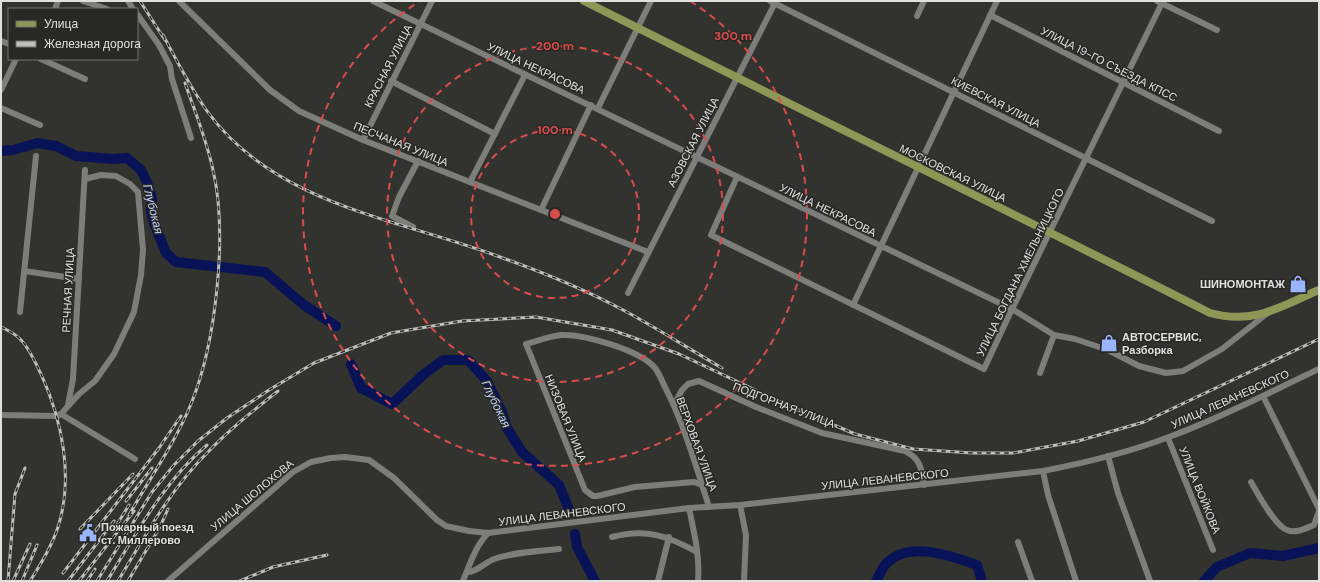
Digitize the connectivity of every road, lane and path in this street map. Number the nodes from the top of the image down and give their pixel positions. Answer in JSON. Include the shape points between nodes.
{"nodes":[{"id":1,"x":83,"y":1,"type":"edge"},
{"id":2,"x":179,"y":1,"type":"edge"},
{"id":3,"x":373,"y":1,"type":"edge"},
{"id":4,"x":432,"y":1,"type":"edge"},
{"id":5,"x":584,"y":1,"type":"edge"},
{"id":6,"x":651,"y":1,"type":"edge"},
{"id":7,"x":924,"y":1,"type":"edge"},
{"id":8,"x":997,"y":1,"type":"edge"},
{"id":9,"x":1174,"y":1,"type":"edge"},
{"id":10,"x":774,"y":2,"type":"edge"},
{"id":11,"x":1160,"y":2,"type":"edge"},
{"id":12,"x":104,"y":8,"type":"edge"},
{"id":13,"x":1171,"y":8,"type":"junction"},
{"id":14,"x":990,"y":15,"type":"junction"},
{"id":15,"x":917,"y":16,"type":"dead end"},
{"id":16,"x":139,"y":20,"type":"edge"},
{"id":17,"x":420,"y":24,"type":"junction"},
{"id":18,"x":637,"y":28,"type":"junction"},
{"id":19,"x":1217,"y":30,"type":"dead end"},
{"id":20,"x":16,"y":60,"type":"edge"},
{"id":21,"x":43,"y":60,"type":"edge"},
{"id":22,"x":525,"y":75,"type":"junction"},
{"id":23,"x":737,"y":77,"type":"junction"},
{"id":24,"x":85,"y":80,"type":"dead end"},
{"id":25,"x":391,"y":81,"type":"junction"},
{"id":26,"x":1124,"y":82,"type":"junction"},
{"id":27,"x":1,"y":90,"type":"edge"},
{"id":28,"x":954,"y":92,"type":"junction"},
{"id":29,"x":591,"y":105,"type":"junction"},
{"id":30,"x":1,"y":108,"type":"edge"},
{"id":31,"x":598,"y":108,"type":"junction"},
{"id":32,"x":40,"y":125,"type":"dead end"},
{"id":33,"x":1219,"y":131,"type":"dead end"},
{"id":34,"x":495,"y":134,"type":"junction"},
{"id":35,"x":191,"y":138,"type":"dead end"},
{"id":36,"x":362,"y":140,"type":"junction"},
{"id":37,"x":36,"y":156,"type":"dead end"},
{"id":38,"x":697,"y":157,"type":"junction"},
{"id":39,"x":1086,"y":159,"type":"junction"},
{"id":40,"x":418,"y":162,"type":"junction"},
{"id":41,"x":917,"y":168,"type":"junction"},
{"id":42,"x":85,"y":170,"type":"dead end"},
{"id":43,"x":737,"y":177,"type":"junction"},
{"id":44,"x":84,"y":179,"type":"junction"},
{"id":45,"x":470,"y":182,"type":"junction"},
{"id":46,"x":541,"y":210,"type":"junction"},
{"id":47,"x":1212,"y":221,"type":"dead end"},
{"id":48,"x":413,"y":227,"type":"dead end"},
{"id":49,"x":1051,"y":232,"type":"junction"},
{"id":50,"x":880,"y":247,"type":"junction"},
{"id":51,"x":648,"y":252,"type":"junction"},
{"id":52,"x":24,"y":271,"type":"junction"},
{"id":53,"x":79,"y":279,"type":"junction"},
{"id":54,"x":1319,"y":290,"type":"edge"},
{"id":55,"x":628,"y":293,"type":"dead end"},
{"id":56,"x":853,"y":304,"type":"junction"},
{"id":57,"x":1012,"y":309,"type":"junction"},
{"id":58,"x":1270,"y":311,"type":"junction"},
{"id":59,"x":20,"y":312,"type":"dead end"},
{"id":60,"x":1054,"y":335,"type":"junction"},
{"id":61,"x":526,"y":344,"type":"joint"},
{"id":62,"x":1319,"y":369,"type":"edge"},
{"id":63,"x":1040,"y":373,"type":"dead end"},
{"id":64,"x":1263,"y":396,"type":"junction"},
{"id":65,"x":674,"y":405,"type":"junction"},
{"id":66,"x":63,"y":412,"type":"junction"},
{"id":67,"x":1,"y":415,"type":"edge"},
{"id":68,"x":1168,"y":438,"type":"junction"},
{"id":69,"x":1108,"y":456,"type":"junction"},
{"id":70,"x":135,"y":459,"type":"dead end"},
{"id":71,"x":1043,"y":471,"type":"junction"},
{"id":72,"x":1250,"y":482,"type":"dead end"},
{"id":73,"x":924,"y":484,"type":"junction"},
{"id":74,"x":702,"y":485,"type":"junction"},
{"id":75,"x":593,"y":496,"type":"joint"},
{"id":76,"x":740,"y":505,"type":"junction"},
{"id":77,"x":709,"y":506,"type":"junction"},
{"id":78,"x":689,"y":508,"type":"junction"},
{"id":79,"x":1319,"y":510,"type":"edge"},
{"id":80,"x":437,"y":520,"type":"joint"},
{"id":81,"x":488,"y":533,"type":"junction"},
{"id":82,"x":612,"y":538,"type":"dead end"},
{"id":83,"x":669,"y":538,"type":"junction"},
{"id":84,"x":1018,"y":542,"type":"dead end"},
{"id":85,"x":559,"y":549,"type":"dead end"},
{"id":86,"x":1213,"y":550,"type":"dead end"},
{"id":87,"x":697,"y":552,"type":"junction"},
{"id":88,"x":467,"y":572,"type":"junction"},
{"id":89,"x":168,"y":581,"type":"edge"},
{"id":90,"x":464,"y":581,"type":"edge"},
{"id":91,"x":658,"y":581,"type":"edge"},
{"id":92,"x":698,"y":581,"type":"edge"},
{"id":93,"x":744,"y":581,"type":"edge"},
{"id":94,"x":1032,"y":581,"type":"edge"},
{"id":95,"x":1076,"y":581,"type":"edge"},
{"id":96,"x":1150,"y":581,"type":"edge"}],
"edges":[{"from":1,"to":12,"type":"street"},
{"from":2,"to":36,"type":"street","name":"ПЕСЧАНАЯ УЛИЦА","via":[[270,90],[299,111]]},
{"from":3,"to":17,"type":"street","name":"УЛИЦА НЕКРАСОВА"},
{"from":4,"to":17,"type":"street","name":"КРАСНАЯ УЛИЦА"},
{"from":5,"to":18,"type":"main road","name":"МОСКОВСКАЯ УЛИЦА"},
{"from":6,"to":18,"type":"street"},
{"from":7,"to":15,"type":"street"},
{"from":8,"to":14,"type":"street"},
{"from":9,"to":13,"type":"street"},
{"from":10,"to":23,"type":"street","name":"АЗОВСКАЯ УЛИЦА"},
{"from":10,"to":28,"type":"street","name":"КИЕВСКАЯ УЛИЦА"},
{"from":11,"to":13,"type":"street"},
{"from":11,"to":26,"type":"street","name":"УЛИЦА БОГДАНА ХМЕЛЬНИЦКОГО"},
{"from":13,"to":19,"type":"street"},
{"from":14,"to":26,"type":"street","name":"УЛИЦА 19-ГО СЪЕЗДА КПСС"},
{"from":14,"to":28,"type":"street"},
{"from":16,"to":35,"type":"street","via":[[159,45],[170,66]]},
{"from":17,"to":22,"type":"street","name":"УЛИЦА НЕКРАСОВА"},
{"from":17,"to":25,"type":"street","name":"КРАСНАЯ УЛИЦА"},
{"from":18,"to":23,"type":"main road","name":"МОСКОВСКАЯ УЛИЦА"},
{"from":18,"to":31,"type":"street"},
{"from":20,"to":27,"type":"street"},
{"from":21,"to":24,"type":"street"},
{"from":22,"to":29,"type":"street","name":"УЛИЦА НЕКРАСОВА"},
{"from":22,"to":34,"type":"street"},
{"from":23,"to":38,"type":"street","name":"АЗОВСКАЯ УЛИЦА"},
{"from":23,"to":41,"type":"main road","name":"МОСКОВСКАЯ УЛИЦА"},
{"from":25,"to":34,"type":"street"},
{"from":25,"to":36,"type":"street","name":"КРАСНАЯ УЛИЦА"},
{"from":26,"to":33,"type":"street","name":"УЛИЦА 19-ГО СЪЕЗДА КПСС"},
{"from":26,"to":39,"type":"street","name":"УЛИЦА БОГДАНА ХМЕЛЬНИЦКОГО"},
{"from":28,"to":39,"type":"street","name":"КИЕВСКАЯ УЛИЦА"},
{"from":28,"to":41,"type":"street"},
{"from":29,"to":31,"type":"street","name":"УЛИЦА НЕКРАСОВА"},
{"from":29,"to":46,"type":"street"},
{"from":30,"to":32,"type":"street"},
{"from":31,"to":38,"type":"street","name":"УЛИЦА НЕКРАСОВА"},
{"from":34,"to":45,"type":"street"},
{"from":36,"to":40,"type":"street","name":"ПЕСЧАНАЯ УЛИЦА"},
{"from":37,"to":52,"type":"street"},
{"from":38,"to":43,"type":"street","name":"УЛИЦА НЕКРАСОВА"},
{"from":38,"to":51,"type":"street","name":"АЗОВСКАЯ УЛИЦА"},
{"from":39,"to":47,"type":"street","name":"КИЕВСКАЯ УЛИЦА"},
{"from":39,"to":49,"type":"street","name":"УЛИЦА БОГДАНА ХМЕЛЬНИЦКОГО"},
{"from":40,"to":45,"type":"street","name":"ПЕСЧАНАЯ УЛИЦА"},
{"from":40,"to":48,"type":"street","via":[[392,216]]},
{"from":41,"to":49,"type":"main road","name":"МОСКОВСКАЯ УЛИЦА"},
{"from":41,"to":50,"type":"street"},
{"from":42,"to":44,"type":"street","name":"РЕЧНАЯ УЛИЦА"},
{"from":43,"to":50,"type":"street","name":"УЛИЦА НЕКРАСОВА"},
{"from":43,"to":56,"type":"street","name":"УЛИЦА БОГДАНА ХМЕЛЬНИЦКОГО","via":[[711,235]]},
{"from":44,"to":53,"type":"street","name":"РЕЧНАЯ УЛИЦА"},
{"from":44,"to":66,"type":"street","via":[[101,175],[116,176],[138,192],[143,250],[141,275],[134,312],[114,354],[95,381]]},
{"from":45,"to":46,"type":"street","name":"ПЕСЧАНАЯ УЛИЦА"},
{"from":46,"to":51,"type":"street","name":"ПЕСЧАНАЯ УЛИЦА"},
{"from":49,"to":57,"type":"street","name":"УЛИЦА БОГДАНА ХМЕЛЬНИЦКОГО"},
{"from":49,"to":58,"type":"main road","name":"МОСКОВСКАЯ УЛИЦА","via":[[1210,313],[1228,318],[1253,317]]},
{"from":50,"to":56,"type":"street"},
{"from":50,"to":57,"type":"street","name":"УЛИЦА НЕКРАСОВА"},
{"from":51,"to":55,"type":"street","name":"АЗОВСКАЯ УЛИЦА"},
{"from":52,"to":53,"type":"street"},
{"from":52,"to":59,"type":"street"},
{"from":53,"to":66,"type":"street","name":"РЕЧНАЯ УЛИЦА","via":[[73,388]]},
{"from":54,"to":58,"type":"main road","name":"МОСКОВСКАЯ УЛИЦА"},
{"from":56,"to":57,"type":"street","name":"УЛИЦА БОГДАНА ХМЕЛЬНИЦКОГО","via":[[984,369]]},
{"from":57,"to":60,"type":"street","name":"УЛИЦА НЕКРАСОВА"},
{"from":58,"to":60,"type":"street","name":"УЛИЦА НЕКРАСОВА","via":[[1222,349],[1183,371],[1166,373],[1140,366],[1108,350],[1082,341]]},
{"from":60,"to":63,"type":"street"},
{"from":61,"to":65,"type":"street","name":"ВЕРХОВАЯ УЛИЦА","via":[[562,335],[587,338],[625,350],[655,368]]},
{"from":61,"to":75,"type":"street","name":"НИЗОВАЯ УЛИЦА","via":[[585,490]]},
{"from":62,"to":64,"type":"street","name":"УЛИЦА ЛЕВАНЕВСКОГО"},
{"from":64,"to":68,"type":"street","name":"УЛИЦА ЛЕВАНЕВСКОГО"},
{"from":64,"to":79,"type":"street"},
{"from":65,"to":73,"type":"street","name":"ПОДГОРНАЯ УЛИЦА","via":[[688,384],[704,382],[756,407],[822,433],[912,454],[919,462]]},
{"from":65,"to":74,"type":"street","name":"ВЕРХОВАЯ УЛИЦА"},
{"from":66,"to":67,"type":"street","via":[[57,416]]},
{"from":66,"to":70,"type":"street"},
{"from":68,"to":69,"type":"street","name":"УЛИЦА ЛЕВАНЕВСКОГО"},
{"from":68,"to":86,"type":"street","name":"УЛИЦА ВОЙКОВА"},
{"from":69,"to":71,"type":"street","name":"УЛИЦА ЛЕВАНЕВСКОГО"},
{"from":69,"to":96,"type":"street","via":[[1118,493]]},
{"from":71,"to":73,"type":"street","name":"УЛИЦА ЛЕВАНЕВСКОГО"},
{"from":71,"to":95,"type":"street","via":[[1048,495]]},
{"from":72,"to":79,"type":"street","via":[[1280,526],[1288,531],[1302,530],[1314,525]]},
{"from":73,"to":76,"type":"street","name":"УЛИЦА ЛЕВАНЕВСКОГО"},
{"from":74,"to":75,"type":"street","name":"УЛИЦА ЛЕВАНЕВСКОГО","via":[[690,482],[635,487]]},
{"from":74,"to":77,"type":"street","name":"ВЕРХОВАЯ УЛИЦА"},
{"from":76,"to":77,"type":"street","name":"УЛИЦА ЛЕВАНЕВСКОГО"},
{"from":76,"to":93,"type":"street","via":[[746,535]]},
{"from":77,"to":78,"type":"street","name":"УЛИЦА ЛЕВАНЕВСКОГО"},
{"from":78,"to":81,"type":"street","name":"УЛИЦА ЛЕВАНЕВСКОГО"},
{"from":78,"to":87,"type":"street"},
{"from":80,"to":81,"type":"street","name":"УЛИЦА ЛЕВАНЕВСКОГО","via":[[455,529]]},
{"from":80,"to":89,"type":"street","name":"УЛИЦА ШОЛОХОВА","via":[[394,478],[369,460],[345,456],[317,460],[298,468],[282,480]]},
{"from":81,"to":88,"type":"street","via":[[481,540]]},
{"from":82,"to":83,"type":"street","via":[[640,533]]},
{"from":83,"to":87,"type":"street"},
{"from":83,"to":91,"type":"street"},
{"from":84,"to":94,"type":"street"},
{"from":85,"to":88,"type":"street","via":[[498,558]]},
{"from":87,"to":92,"type":"street"},
{"from":88,"to":90,"type":"street"}]}
